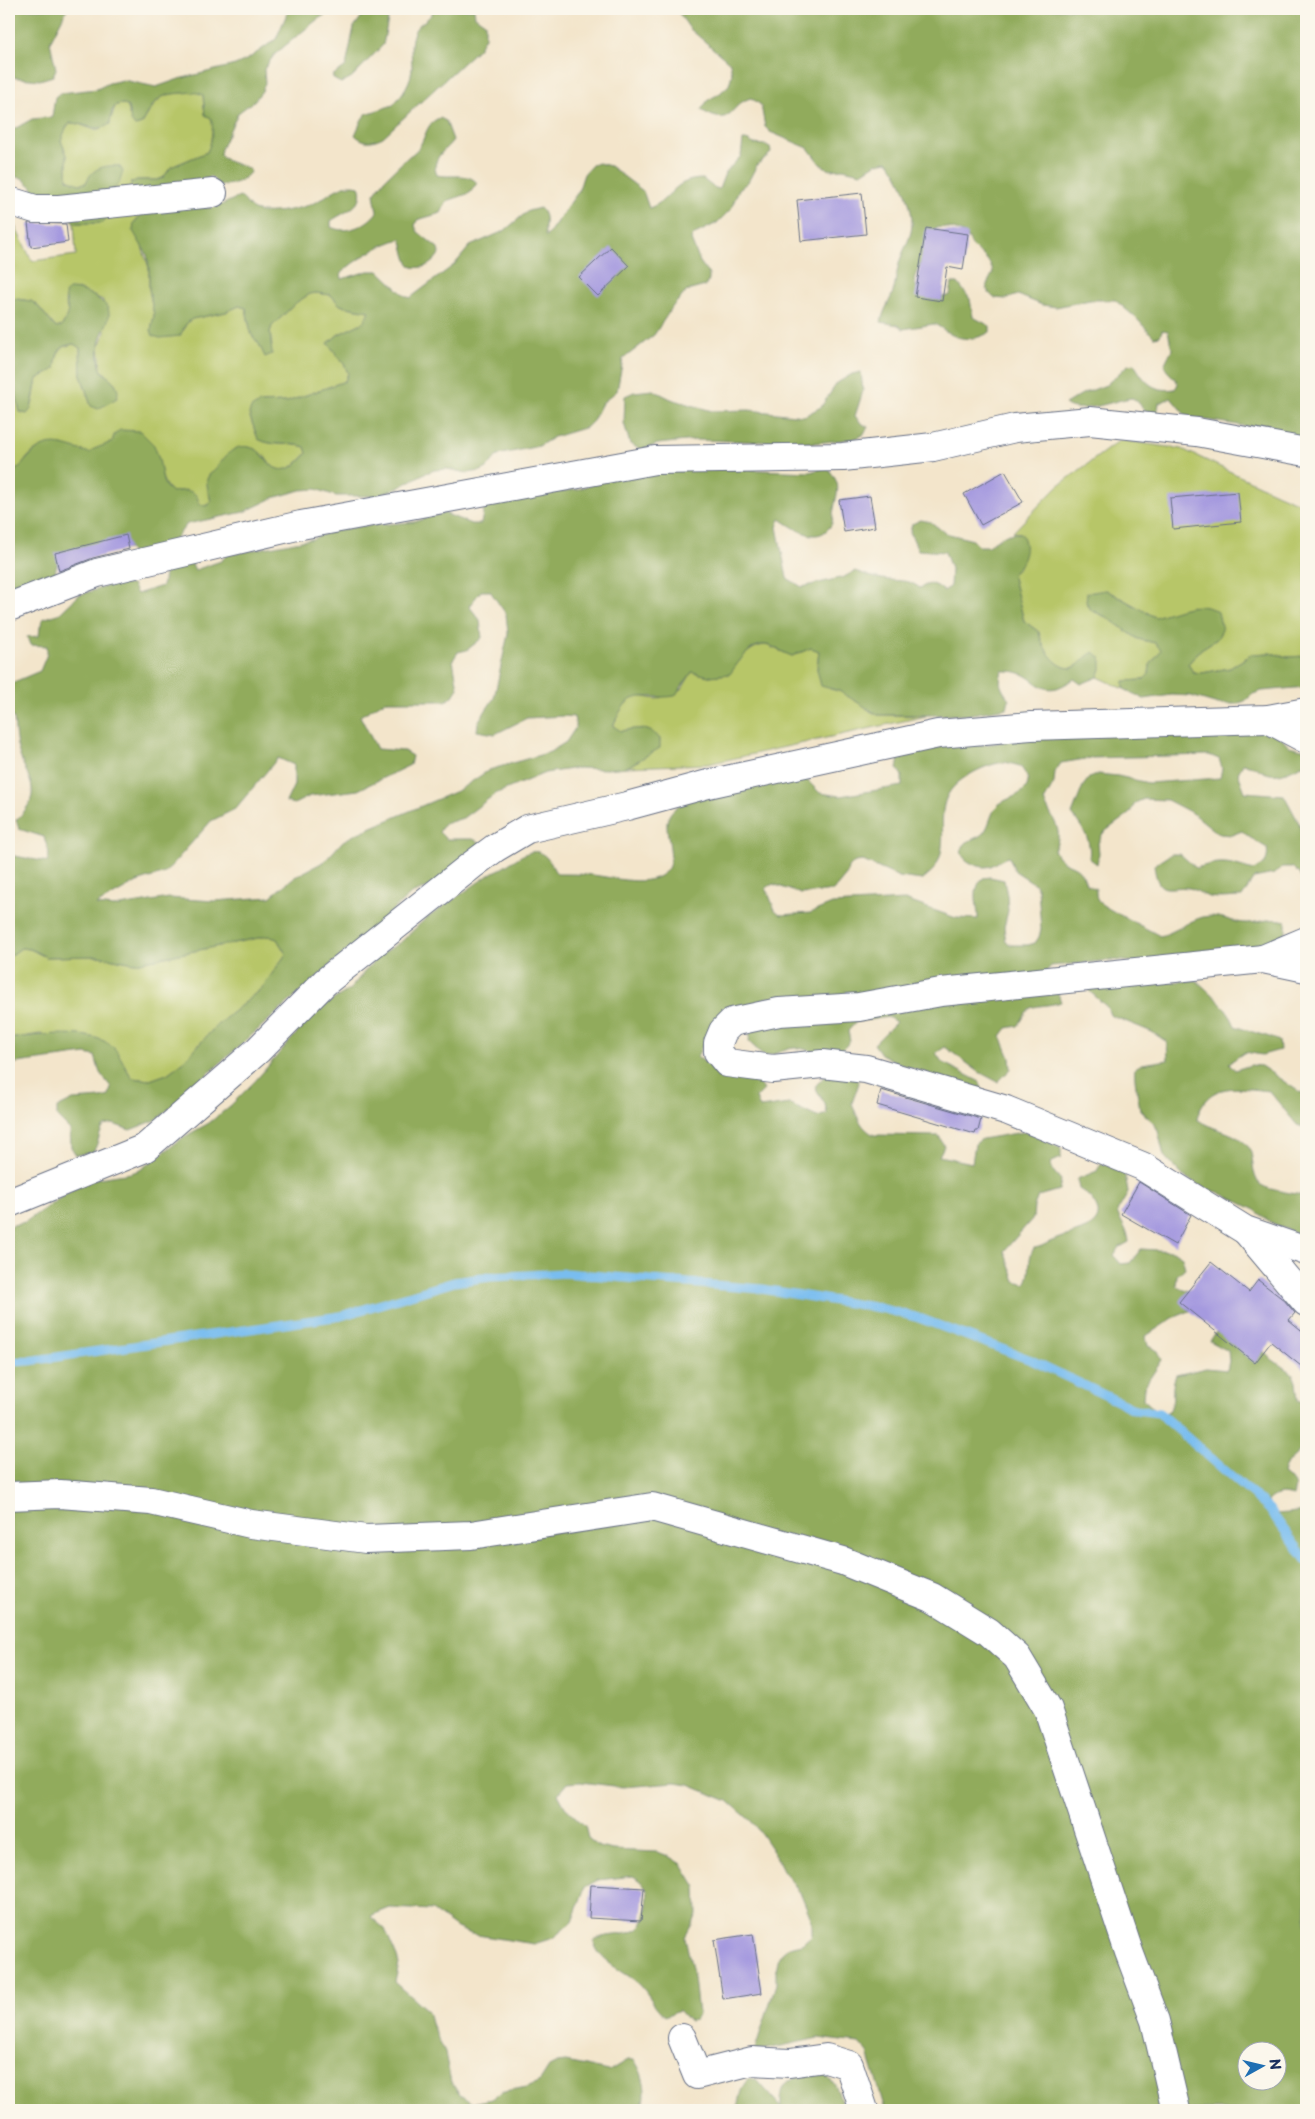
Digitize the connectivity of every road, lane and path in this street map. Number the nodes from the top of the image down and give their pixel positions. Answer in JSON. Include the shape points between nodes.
{"nodes":[{"id":1,"x":214,"y":193,"type":"dead end"},
{"id":2,"x":9,"y":202,"type":"edge"},
{"id":3,"x":1306,"y":452,"type":"edge"},
{"id":4,"x":9,"y":607,"type":"edge"},
{"id":5,"x":1306,"y":712,"type":"edge"},
{"id":6,"x":1268,"y":719,"type":"junction"},
{"id":7,"x":1306,"y":739,"type":"edge"},
{"id":8,"x":1306,"y":941,"type":"edge"},
{"id":9,"x":1263,"y":959,"type":"junction"},
{"id":10,"x":1306,"y":968,"type":"edge"},
{"id":11,"x":9,"y":1203,"type":"edge"},
{"id":12,"x":1245,"y":1230,"type":"junction"},
{"id":13,"x":1306,"y":1251,"type":"edge"},
{"id":14,"x":1306,"y":1302,"type":"edge"},
{"id":15,"x":9,"y":1496,"type":"edge"},
{"id":16,"x":682,"y":2038,"type":"dead end"},
{"id":17,"x":864,"y":2110,"type":"edge"},
{"id":18,"x":1176,"y":2110,"type":"edge"}],
"edges":[{"from":1,"to":2,"type":"street","via":[[59,209],[35,209]]},
{"from":3,"to":4,"type":"street","via":[[1197,432],[1090,421],[1015,428],[933,447],[843,457],[655,460],[301,525],[97,573]]},
{"from":5,"to":6,"type":"street"},
{"from":6,"to":7,"type":"street"},
{"from":6,"to":11,"type":"street","via":[[1030,726],[938,734],[708,784],[527,829],[472,865],[325,982],[258,1050],[145,1148]]},
{"from":8,"to":9,"type":"street"},
{"from":9,"to":10,"type":"street"},
{"from":9,"to":12,"type":"street","via":[[941,992],[860,1007],[779,1012],[732,1022],[718,1043],[718,1052],[727,1062],[773,1069],[822,1064],[866,1069],[1006,1110],[1142,1166]]},
{"from":12,"to":13,"type":"street"},
{"from":12,"to":14,"type":"street"},
{"from":15,"to":18,"type":"street","via":[[60,1494],[151,1501],[250,1524],[366,1539],[471,1535],[652,1506],[843,1561],[932,1597],[989,1632],[1017,1657],[1048,1709],[1155,2021]]},
{"from":16,"to":17,"type":"street","via":[[697,2075],[752,2061],[790,2063],[826,2058],[849,2064]]}]}
